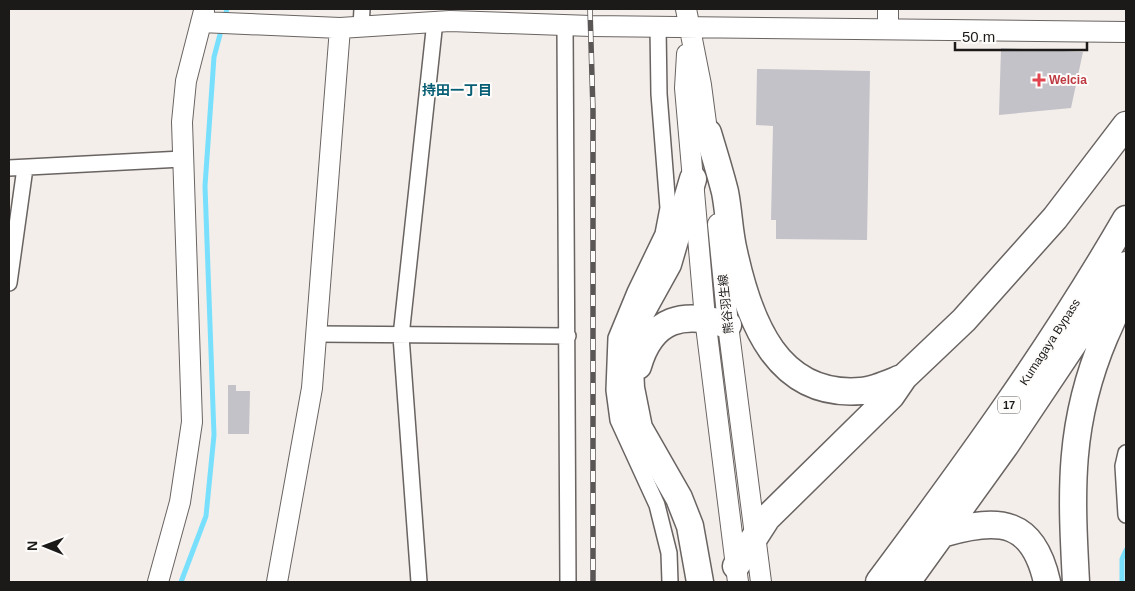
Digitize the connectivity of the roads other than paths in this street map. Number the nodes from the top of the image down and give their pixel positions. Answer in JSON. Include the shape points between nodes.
{"nodes":[{"id":1,"x":888,"y":9,"type":"edge"},
{"id":2,"x":362,"y":18,"type":"edge"},
{"id":3,"x":687,"y":18,"type":"edge"},
{"id":4,"x":209,"y":19,"type":"edge"},
{"id":5,"x":435,"y":22,"type":"junction"},
{"id":6,"x":565,"y":26,"type":"junction"},
{"id":7,"x":658,"y":27,"type":"junction"},
{"id":8,"x":340,"y":28,"type":"junction"},
{"id":9,"x":888,"y":29,"type":"junction"},
{"id":10,"x":1126,"y":32,"type":"edge"},
{"id":11,"x":1126,"y":125,"type":"edge"},
{"id":12,"x":708,"y":133,"type":"junction"},
{"id":13,"x":182,"y":159,"type":"junction"},
{"id":14,"x":9,"y":168,"type":"edge"},
{"id":15,"x":25,"y":168,"type":"junction"},
{"id":16,"x":693,"y":179,"type":"junction"},
{"id":17,"x":1126,"y":219,"type":"edge"},
{"id":18,"x":1126,"y":265,"type":"edge"},
{"id":19,"x":9,"y":283,"type":"edge"},
{"id":20,"x":1126,"y":291,"type":"edge"},
{"id":21,"x":717,"y":321,"type":"junction"},
{"id":22,"x":316,"y":334,"type":"junction"},
{"id":23,"x":401,"y":336,"type":"junction"},
{"id":24,"x":568,"y":336,"type":"junction"},
{"id":25,"x":904,"y":377,"type":"junction"},
{"id":26,"x":631,"y":388,"type":"junction"},
{"id":27,"x":1126,"y":453,"type":"edge"},
{"id":28,"x":1126,"y":515,"type":"edge"},
{"id":29,"x":945,"y":532,"type":"junction"},
{"id":30,"x":756,"y":538,"type":"junction"},
{"id":31,"x":737,"y":574,"type":"edge"},
{"id":32,"x":158,"y":582,"type":"edge"},
{"id":33,"x":277,"y":582,"type":"edge"},
{"id":34,"x":418,"y":582,"type":"edge"},
{"id":35,"x":568,"y":582,"type":"edge"},
{"id":36,"x":670,"y":582,"type":"edge"},
{"id":37,"x":700,"y":582,"type":"edge"},
{"id":38,"x":762,"y":582,"type":"edge"},
{"id":39,"x":879,"y":582,"type":"edge"},
{"id":40,"x":908,"y":582,"type":"edge"},
{"id":41,"x":1047,"y":582,"type":"edge"},
{"id":42,"x":1076,"y":582,"type":"edge"}],
"edges":[{"from":1,"to":9,"type":"street"},
{"from":2,"to":5,"type":"street"},
{"from":2,"to":8,"type":"street"},
{"from":3,"to":7,"type":"street"},
{"from":3,"to":9,"type":"street"},
{"from":3,"to":12,"type":"street","name":"熊谷羽生線"},
{"from":3,"to":16,"type":"street","name":"熊谷羽生線","via":[[685,88]]},
{"from":4,"to":8,"type":"street"},
{"from":4,"to":13,"type":"street","via":[[186,81]]},
{"from":5,"to":6,"type":"street"},
{"from":5,"to":23,"type":"street"},
{"from":6,"to":7,"type":"street"},
{"from":6,"to":24,"type":"street"},
{"from":7,"to":36,"type":"street","via":[[659,94],[668,208],[663,234],[616,338],[614,390],[618,420],[657,505],[669,553]]},
{"from":8,"to":22,"type":"street"},
{"from":9,"to":10,"type":"street"},
{"from":11,"to":25,"type":"highway","via":[[1055,218],[964,320]]},
{"from":12,"to":21,"type":"street","name":"熊谷羽生線"},
{"from":12,"to":25,"type":"highway","via":[[725,193],[734,252],[756,325],[777,359],[804,382],[836,392],[863,391]]},
{"from":13,"to":15,"type":"street"},
{"from":13,"to":32,"type":"street","via":[[192,422],[180,502]]},
{"from":14,"to":15,"type":"street"},
{"from":15,"to":19,"type":"street"},
{"from":16,"to":21,"type":"street","name":"熊谷羽生線"},
{"from":16,"to":26,"type":"highway","via":[[668,264],[637,320],[629,348]]},
{"from":17,"to":39,"type":"highway","name":"Kumagaya Bypass","number":"17","via":[[1095,274],[1002,415]]},
{"from":18,"to":29,"type":"highway","name":"Kumagaya Bypass","number":"17"},
{"from":20,"to":42,"type":"highway","via":[[1096,359],[1082,400],[1075,438],[1072,500]]},
{"from":21,"to":26,"type":"highway","via":[[677,319],[653,332],[642,351]]},
{"from":21,"to":30,"type":"street","name":"熊谷羽生線"},
{"from":21,"to":31,"type":"street","name":"熊谷羽生線"},
{"from":22,"to":23,"type":"street"},
{"from":22,"to":33,"type":"street","via":[[312,388]]},
{"from":23,"to":24,"type":"street"},
{"from":23,"to":34,"type":"street"},
{"from":24,"to":35,"type":"street"},
{"from":25,"to":30,"type":"highway","via":[[891,396],[768,518]]},
{"from":26,"to":37,"type":"highway","via":[[639,428],[679,498],[690,526]]},
{"from":27,"to":28,"type":"street","via":[[1123,466]]},
{"from":29,"to":40,"type":"highway","name":"Kumagaya Bypass","number":"17"},
{"from":29,"to":41,"type":"highway","via":[[971,525],[996,524],[1018,532],[1033,543],[1042,560]]},
{"from":30,"to":31,"type":"highway"},
{"from":30,"to":38,"type":"street","name":"熊谷羽生線"}]}
